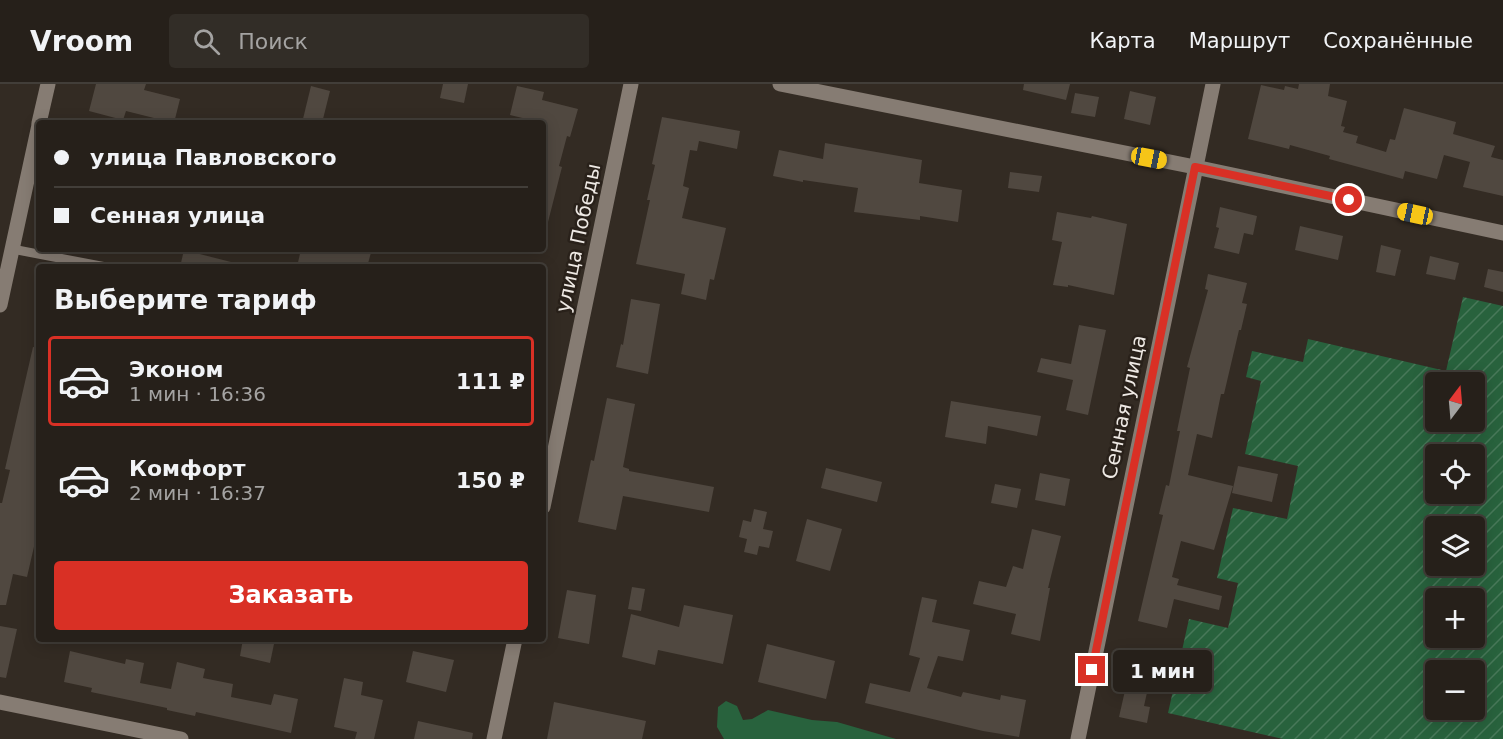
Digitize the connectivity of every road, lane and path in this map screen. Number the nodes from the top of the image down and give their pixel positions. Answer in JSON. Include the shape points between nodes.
{"nodes":[{"id":1,"x":48,"y":84,"type":"edge"},
{"id":2,"x":631,"y":84,"type":"edge"},
{"id":3,"x":780,"y":84,"type":"edge"},
{"id":4,"x":1213,"y":84,"type":"edge"},
{"id":5,"x":40,"y":120,"type":"edge"},
{"id":6,"x":36,"y":138,"type":"edge"},
{"id":7,"x":1195,"y":167,"type":"junction"},
{"id":8,"x":1503,"y":233,"type":"edge"},
{"id":9,"x":12,"y":249,"type":"junction"},
{"id":10,"x":90,"y":264,"type":"edge"},
{"id":11,"x":0,"y":306,"type":"edge"},
{"id":12,"x":546,"y":493,"type":"edge"},
{"id":13,"x":514,"y":642,"type":"edge"},
{"id":14,"x":0,"y":702,"type":"edge"},
{"id":15,"x":181,"y":739,"type":"edge"},
{"id":16,"x":495,"y":739,"type":"edge"},
{"id":17,"x":1078,"y":739,"type":"edge"}],
"edges":[{"from":1,"to":5,"type":"street"},
{"from":2,"to":12,"type":"street","name":"улица Победы"},
{"from":3,"to":7,"type":"street"},
{"from":4,"to":7,"type":"street","name":"Сенная улица"},
{"from":6,"to":9,"type":"street"},
{"from":7,"to":8,"type":"street"},
{"from":7,"to":17,"type":"street","name":"Сенная улица"},
{"from":9,"to":10,"type":"lane"},
{"from":9,"to":11,"type":"street"},
{"from":13,"to":16,"type":"street"},
{"from":14,"to":15,"type":"street"}]}
